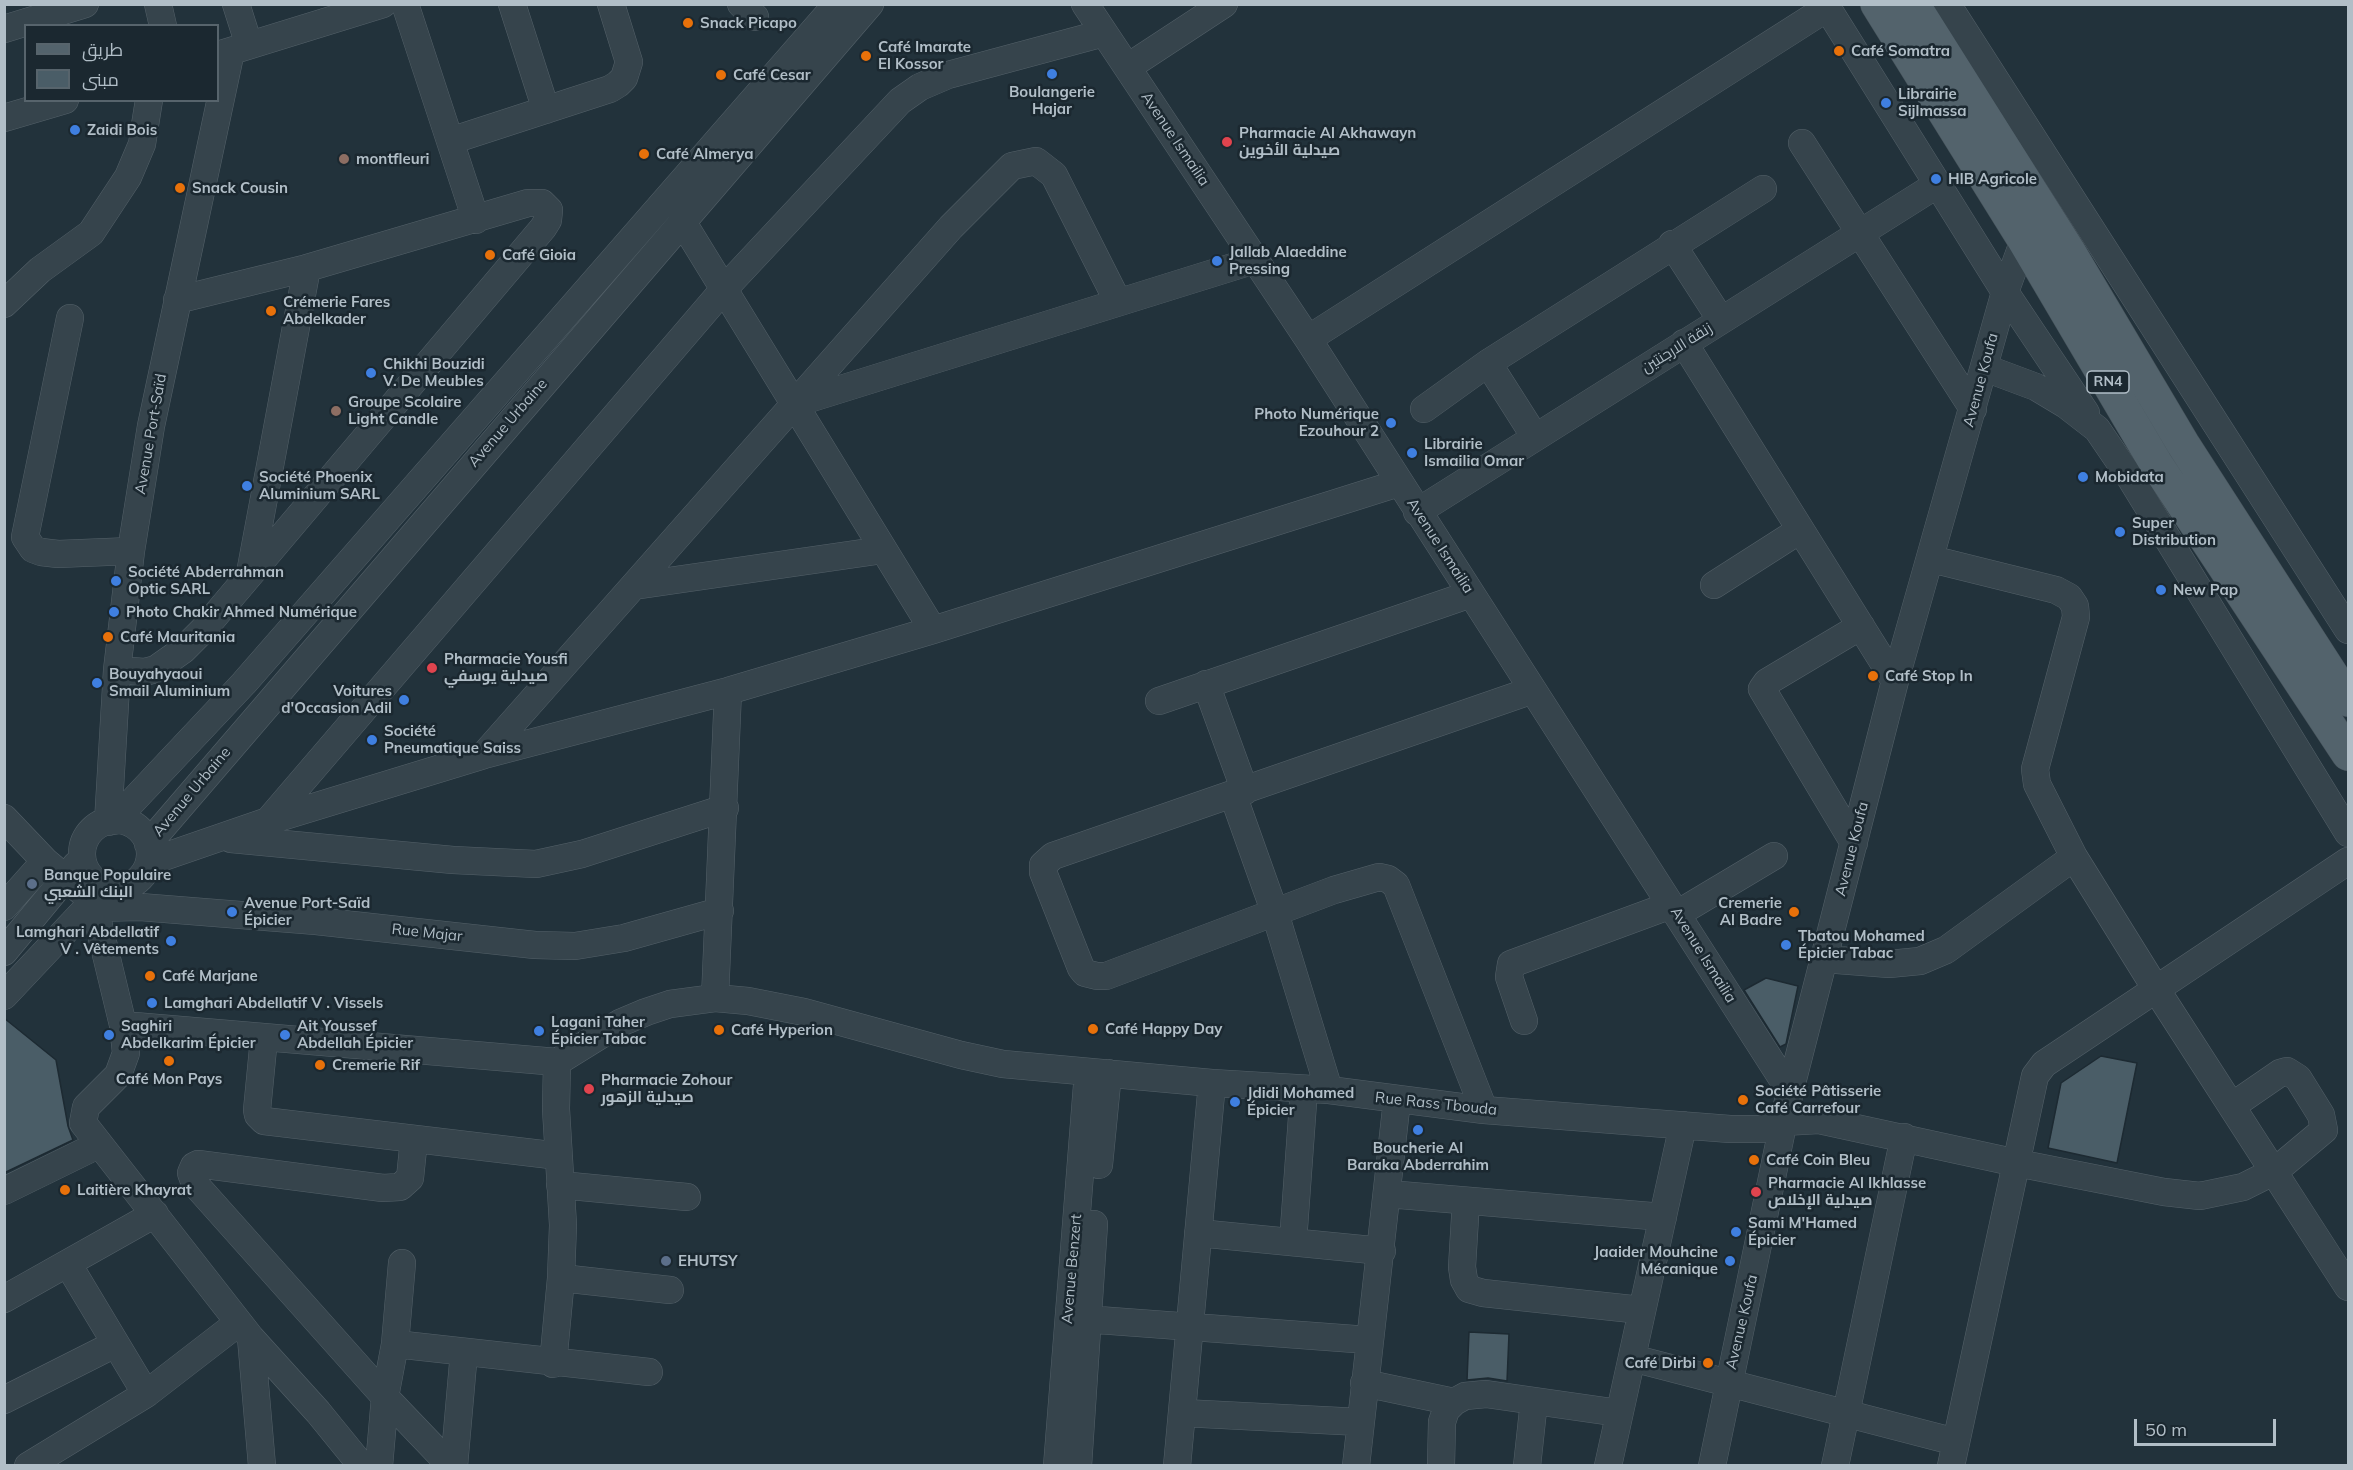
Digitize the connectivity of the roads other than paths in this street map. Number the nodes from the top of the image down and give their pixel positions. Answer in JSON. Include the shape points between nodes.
{"nodes":[{"id":1,"x":85,"y":4,"type":"edge"},
{"id":2,"x":158,"y":4,"type":"edge"},
{"id":3,"x":236,"y":4,"type":"edge"},
{"id":4,"x":383,"y":4,"type":"edge"},
{"id":5,"x":405,"y":4,"type":"edge"},
{"id":6,"x":512,"y":4,"type":"edge"},
{"id":7,"x":611,"y":4,"type":"edge"},
{"id":8,"x":837,"y":4,"type":"edge"},
{"id":9,"x":870,"y":4,"type":"edge"},
{"id":10,"x":1085,"y":4,"type":"edge"},
{"id":11,"x":1224,"y":4,"type":"edge"},
{"id":12,"x":1877,"y":4,"type":"edge"},
{"id":13,"x":1913,"y":4,"type":"edge"},
{"id":14,"x":1947,"y":4,"type":"edge"},
{"id":15,"x":1826,"y":6,"type":"edge"},
{"id":16,"x":346,"y":10,"type":"edge"},
{"id":17,"x":163,"y":24,"type":"edge"},
{"id":18,"x":4,"y":29,"type":"edge"},
{"id":19,"x":1104,"y":33,"type":"junction"},
{"id":20,"x":233,"y":50,"type":"edge"},
{"id":21,"x":1128,"y":67,"type":"junction"},
{"id":22,"x":58,"y":102,"type":"edge"},
{"id":23,"x":149,"y":102,"type":"edge"},
{"id":24,"x":546,"y":110,"type":"junction"},
{"id":25,"x":4,"y":118,"type":"edge"},
{"id":26,"x":450,"y":141,"type":"junction"},
{"id":27,"x":1802,"y":143,"type":"dead end"},
{"id":28,"x":1938,"y":184,"type":"junction"},
{"id":29,"x":1763,"y":189,"type":"dead end"},
{"id":30,"x":476,"y":220,"type":"junction"},
{"id":31,"x":682,"y":221,"type":"junction"},
{"id":32,"x":1860,"y":233,"type":"junction"},
{"id":33,"x":2024,"y":240,"type":"junction"},
{"id":34,"x":1672,"y":244,"type":"junction"},
{"id":35,"x":1256,"y":260,"type":"junction"},
{"id":36,"x":307,"y":268,"type":"junction"},
{"id":37,"x":724,"y":289,"type":"junction"},
{"id":38,"x":2005,"y":292,"type":"junction"},
{"id":39,"x":177,"y":300,"type":"junction"},
{"id":40,"x":1118,"y":302,"type":"junction"},
{"id":41,"x":4,"y":304,"type":"edge"},
{"id":42,"x":70,"y":318,"type":"dead end"},
{"id":43,"x":1721,"y":320,"type":"junction"},
{"id":44,"x":1308,"y":339,"type":"junction"},
{"id":45,"x":1684,"y":343,"type":"junction"},
{"id":46,"x":1488,"y":363,"type":"junction"},
{"id":47,"x":1985,"y":368,"type":"junction"},
{"id":48,"x":795,"y":404,"type":"junction"},
{"id":49,"x":1424,"y":409,"type":"dead end"},
{"id":50,"x":1973,"y":409,"type":"junction"},
{"id":51,"x":2097,"y":429,"type":"junction"},
{"id":52,"x":1535,"y":437,"type":"junction"},
{"id":53,"x":1399,"y":483,"type":"junction"},
{"id":54,"x":1417,"y":512,"type":"junction"},
{"id":55,"x":1800,"y":531,"type":"junction"},
{"id":56,"x":883,"y":550,"type":"junction"},
{"id":57,"x":131,"y":551,"type":"junction"},
{"id":58,"x":1931,"y":560,"type":"junction"},
{"id":59,"x":250,"y":573,"type":"junction"},
{"id":60,"x":1714,"y":585,"type":"dead end"},
{"id":61,"x":634,"y":586,"type":"junction"},
{"id":62,"x":1471,"y":594,"type":"junction"},
{"id":63,"x":1861,"y":626,"type":"junction"},
{"id":64,"x":933,"y":630,"type":"junction"},
{"id":65,"x":2349,"y":630,"type":"edge"},
{"id":66,"x":117,"y":670,"type":"junction"},
{"id":67,"x":1895,"y":681,"type":"junction"},
{"id":68,"x":1206,"y":684,"type":"junction"},
{"id":69,"x":1533,"y":690,"type":"junction"},
{"id":70,"x":728,"y":691,"type":"junction"},
{"id":71,"x":2349,"y":700,"type":"edge"},
{"id":72,"x":1159,"y":701,"type":"dead end"},
{"id":73,"x":2349,"y":754,"type":"edge"},
{"id":74,"x":484,"y":755,"type":"junction"},
{"id":75,"x":1239,"y":793,"type":"junction"},
{"id":76,"x":725,"y":808,"type":"junction"},
{"id":77,"x":4,"y":818,"type":"edge"},
{"id":78,"x":111,"y":821,"type":"junction"},
{"id":79,"x":268,"y":822,"type":"junction"},
{"id":80,"x":2349,"y":833,"type":"edge"},
{"id":81,"x":223,"y":838,"type":"junction"},
{"id":82,"x":1854,"y":843,"type":"junction"},
{"id":83,"x":149,"y":853,"type":"junction"},
{"id":84,"x":1774,"y":855,"type":"dead end"},
{"id":85,"x":82,"y":857,"type":"junction"},
{"id":86,"x":2074,"y":857,"type":"junction"},
{"id":87,"x":45,"y":861,"type":"junction"},
{"id":88,"x":2349,"y":861,"type":"edge"},
{"id":89,"x":66,"y":879,"type":"junction"},
{"id":90,"x":99,"y":898,"type":"junction"},
{"id":91,"x":4,"y":907,"type":"edge"},
{"id":92,"x":1674,"y":910,"type":"junction"},
{"id":93,"x":720,"y":911,"type":"junction"},
{"id":94,"x":1275,"y":914,"type":"junction"},
{"id":95,"x":4,"y":952,"type":"edge"},
{"id":96,"x":1824,"y":959,"type":"junction"},
{"id":97,"x":2156,"y":989,"type":"junction"},
{"id":98,"x":4,"y":996,"type":"edge"},
{"id":99,"x":715,"y":998,"type":"junction"},
{"id":100,"x":1524,"y":1021,"type":"dead end"},
{"id":101,"x":123,"y":1025,"type":"junction"},
{"id":102,"x":264,"y":1038,"type":"junction"},
{"id":103,"x":557,"y":1062,"type":"junction"},
{"id":104,"x":1098,"y":1073,"type":"junction"},
{"id":105,"x":1212,"y":1083,"type":"junction"},
{"id":106,"x":1317,"y":1089,"type":"junction"},
{"id":107,"x":1790,"y":1091,"type":"junction"},
{"id":108,"x":1397,"y":1100,"type":"junction"},
{"id":109,"x":2232,"y":1106,"type":"junction"},
{"id":110,"x":1484,"y":1110,"type":"junction"},
{"id":111,"x":1784,"y":1122,"type":"junction"},
{"id":112,"x":1683,"y":1125,"type":"junction"},
{"id":113,"x":1904,"y":1137,"type":"junction"},
{"id":114,"x":414,"y":1139,"type":"junction"},
{"id":115,"x":98,"y":1145,"type":"junction"},
{"id":116,"x":558,"y":1156,"type":"junction"},
{"id":117,"x":2017,"y":1163,"type":"junction"},
{"id":118,"x":2275,"y":1171,"type":"junction"},
{"id":119,"x":560,"y":1185,"type":"junction"},
{"id":120,"x":4,"y":1191,"type":"edge"},
{"id":121,"x":1388,"y":1194,"type":"junction"},
{"id":122,"x":687,"y":1197,"type":"dead end"},
{"id":123,"x":1466,"y":1201,"type":"junction"},
{"id":124,"x":155,"y":1214,"type":"junction"},
{"id":125,"x":1662,"y":1217,"type":"junction"},
{"id":126,"x":1198,"y":1233,"type":"junction"},
{"id":127,"x":1293,"y":1242,"type":"junction"},
{"id":128,"x":1382,"y":1251,"type":"junction"},
{"id":129,"x":402,"y":1263,"type":"dead end"},
{"id":130,"x":68,"y":1264,"type":"junction"},
{"id":131,"x":561,"y":1278,"type":"junction"},
{"id":132,"x":2349,"y":1287,"type":"edge"},
{"id":133,"x":670,"y":1290,"type":"dead end"},
{"id":134,"x":4,"y":1299,"type":"edge"},
{"id":135,"x":1641,"y":1310,"type":"junction"},
{"id":136,"x":1078,"y":1319,"type":"junction"},
{"id":137,"x":1190,"y":1329,"type":"junction"},
{"id":138,"x":244,"y":1330,"type":"junction"},
{"id":139,"x":1368,"y":1340,"type":"junction"},
{"id":140,"x":115,"y":1344,"type":"junction"},
{"id":141,"x":395,"y":1344,"type":"junction"},
{"id":142,"x":464,"y":1353,"type":"junction"},
{"id":143,"x":1632,"y":1358,"type":"junction"},
{"id":144,"x":553,"y":1364,"type":"junction"},
{"id":145,"x":649,"y":1372,"type":"dead end"},
{"id":146,"x":1728,"y":1382,"type":"junction"},
{"id":147,"x":1364,"y":1383,"type":"junction"},
{"id":148,"x":146,"y":1394,"type":"junction"},
{"id":149,"x":385,"y":1397,"type":"junction"},
{"id":150,"x":4,"y":1400,"type":"edge"},
{"id":151,"x":1534,"y":1401,"type":"junction"},
{"id":152,"x":1454,"y":1402,"type":"junction"},
{"id":153,"x":1183,"y":1413,"type":"junction"},
{"id":154,"x":1619,"y":1413,"type":"junction"},
{"id":155,"x":1847,"y":1414,"type":"junction"},
{"id":156,"x":1360,"y":1422,"type":"junction"},
{"id":157,"x":1954,"y":1454,"type":"edge"},
{"id":158,"x":28,"y":1466,"type":"edge"},
{"id":159,"x":262,"y":1466,"type":"edge"},
{"id":160,"x":362,"y":1466,"type":"edge"},
{"id":161,"x":379,"y":1466,"type":"edge"},
{"id":162,"x":453,"y":1466,"type":"edge"},
{"id":163,"x":1057,"y":1466,"type":"edge"},
{"id":164,"x":1078,"y":1466,"type":"edge"},
{"id":165,"x":1177,"y":1466,"type":"edge"},
{"id":166,"x":1356,"y":1466,"type":"edge"},
{"id":167,"x":1441,"y":1466,"type":"edge"},
{"id":168,"x":1527,"y":1466,"type":"edge"},
{"id":169,"x":1608,"y":1466,"type":"edge"},
{"id":170,"x":1712,"y":1466,"type":"edge"},
{"id":171,"x":1835,"y":1466,"type":"edge"}],
"edges":[{"from":1,"to":18,"type":"street"},
{"from":2,"to":17,"type":"street"},
{"from":3,"to":20,"type":"street"},
{"from":4,"to":16,"type":"street"},
{"from":5,"to":26,"type":"street"},
{"from":6,"to":24,"type":"street"},
{"from":7,"to":24,"type":"street","via":[[628,54],[624,78],[610,89]]},
{"from":8,"to":78,"type":"street","name":"Avenue Urbaine","via":[[244,683]]},
{"from":9,"to":31,"type":"street","name":"Avenue Urbaine"},
{"from":10,"to":19,"type":"street","name":"Avenue Ismailia"},
{"from":11,"to":21,"type":"street"},
{"from":12,"to":33,"type":"main road","number":"RN4"},
{"from":13,"to":71,"type":"main road","number":"RN4","via":[[2068,250],[2183,444]]},
{"from":14,"to":65,"type":"street"},
{"from":15,"to":28,"type":"street"},
{"from":15,"to":44,"type":"street"},
{"from":16,"to":20,"type":"street"},
{"from":19,"to":21,"type":"street","name":"Avenue Ismailia"},
{"from":19,"to":37,"type":"street","via":[[948,75],[920,87],[879,121]]},
{"from":20,"to":39,"type":"street","name":"Avenue Port-Saïd"},
{"from":21,"to":35,"type":"street","name":"Avenue Ismailia"},
{"from":22,"to":25,"type":"street"},
{"from":23,"to":41,"type":"street","via":[[142,144],[128,177],[91,233],[40,270]]},
{"from":24,"to":26,"type":"street"},
{"from":26,"to":30,"type":"street"},
{"from":27,"to":32,"type":"street"},
{"from":28,"to":32,"type":"street","name":"زنقة الارجنتين"},
{"from":28,"to":38,"type":"street"},
{"from":29,"to":34,"type":"street"},
{"from":30,"to":36,"type":"street"},
{"from":30,"to":59,"type":"street","via":[[536,202],[549,210],[543,228]]},
{"from":31,"to":37,"type":"street"},
{"from":31,"to":83,"type":"street","name":"Avenue Urbaine"},
{"from":32,"to":43,"type":"street","name":"زنقة الارجنتين"},
{"from":32,"to":50,"type":"street"},
{"from":33,"to":38,"type":"street","name":"Avenue Koufa"},
{"from":33,"to":73,"type":"main road","number":"RN4","via":[[2155,462]]},
{"from":34,"to":43,"type":"street"},
{"from":34,"to":46,"type":"street"},
{"from":35,"to":40,"type":"street"},
{"from":35,"to":44,"type":"street","name":"Avenue Ismailia"},
{"from":36,"to":39,"type":"street"},
{"from":36,"to":59,"type":"street"},
{"from":37,"to":48,"type":"street"},
{"from":37,"to":79,"type":"street"},
{"from":38,"to":47,"type":"street","name":"Avenue Koufa"},
{"from":38,"to":51,"type":"street"},
{"from":39,"to":57,"type":"street","name":"Avenue Port-Saïd"},
{"from":40,"to":48,"type":"street"},
{"from":40,"to":48,"type":"street","via":[[1054,175],[1036,161],[1024,162],[1002,175],[951,226]]},
{"from":42,"to":57,"type":"street","via":[[25,537],[33,549],[50,553]]},
{"from":43,"to":45,"type":"street","name":"زنقة الارجنتين"},
{"from":44,"to":53,"type":"street","name":"Avenue Ismailia"},
{"from":45,"to":52,"type":"street","name":"زنقة الارجنتين"},
{"from":45,"to":55,"type":"street"},
{"from":46,"to":49,"type":"street"},
{"from":46,"to":52,"type":"street"},
{"from":47,"to":50,"type":"street","name":"Avenue Koufa"},
{"from":47,"to":51,"type":"street","via":[[2036,387]]},
{"from":48,"to":56,"type":"street"},
{"from":48,"to":61,"type":"street"},
{"from":50,"to":58,"type":"street","name":"Avenue Koufa"},
{"from":51,"to":80,"type":"street"},
{"from":52,"to":54,"type":"street","name":"زنقة الارجنتين"},
{"from":53,"to":54,"type":"street","name":"Avenue Ismailia"},
{"from":53,"to":64,"type":"street"},
{"from":54,"to":62,"type":"street","name":"Avenue Ismailia"},
{"from":55,"to":60,"type":"street"},
{"from":55,"to":63,"type":"street"},
{"from":56,"to":61,"type":"street"},
{"from":56,"to":64,"type":"street"},
{"from":57,"to":66,"type":"street","name":"Avenue Port-Saïd"},
{"from":58,"to":67,"type":"street","name":"Avenue Koufa"},
{"from":58,"to":86,"type":"street","via":[[2056,590],[2075,606],[2076,617],[2035,769],[2037,784]]},
{"from":59,"to":66,"type":"street","via":[[202,630],[168,662],[145,672]]},
{"from":61,"to":74,"type":"street"},
{"from":62,"to":68,"type":"street"},
{"from":62,"to":69,"type":"street","name":"Avenue Ismailia"},
{"from":63,"to":67,"type":"street"},
{"from":63,"to":82,"type":"street","via":[[1767,682],[1762,689]]},
{"from":64,"to":70,"type":"street"},
{"from":66,"to":78,"type":"street","name":"Avenue Port-Saïd"},
{"from":67,"to":82,"type":"street","name":"Avenue Koufa"},
{"from":68,"to":72,"type":"street"},
{"from":68,"to":75,"type":"street"},
{"from":69,"to":75,"type":"street"},
{"from":69,"to":92,"type":"street","name":"Avenue Ismailia"},
{"from":70,"to":74,"type":"street"},
{"from":70,"to":76,"type":"street"},
{"from":74,"to":79,"type":"street"},
{"from":75,"to":94,"type":"street"},
{"from":75,"to":94,"type":"street","via":[[1053,855],[1043,865],[1043,872],[1081,968],[1097,976]]},
{"from":76,"to":81,"type":"street","via":[[582,854],[536,864]]},
{"from":76,"to":93,"type":"street"},
{"from":77,"to":87,"type":"street"},
{"from":78,"to":83,"type":"street","via":[[135,826]]},
{"from":78,"to":85,"type":"street","via":[[99,825],[86,838]]},
{"from":79,"to":81,"type":"street"},
{"from":81,"to":83,"type":"street"},
{"from":82,"to":96,"type":"street","name":"Avenue Koufa"},
{"from":83,"to":90,"type":"street","via":[[140,878]]},
{"from":84,"to":92,"type":"street"},
{"from":85,"to":89,"type":"street"},
{"from":85,"to":90,"type":"street"},
{"from":86,"to":96,"type":"street","via":[[1946,950],[1920,961],[1889,964]]},
{"from":86,"to":97,"type":"street"},
{"from":87,"to":89,"type":"street"},
{"from":87,"to":91,"type":"street"},
{"from":88,"to":97,"type":"street"},
{"from":89,"to":90,"type":"street"},
{"from":89,"to":95,"type":"street"},
{"from":90,"to":93,"type":"street","name":"Rue Majar","via":[[163,909],[575,946],[624,938]]},
{"from":90,"to":98,"type":"street"},
{"from":90,"to":101,"type":"street"},
{"from":92,"to":100,"type":"street","via":[[1511,964],[1509,977]]},
{"from":92,"to":107,"type":"street","name":"Avenue Ismailia"},
{"from":93,"to":99,"type":"street"},
{"from":94,"to":106,"type":"street"},
{"from":94,"to":110,"type":"street","via":[[1379,877],[1396,885]]},
{"from":96,"to":107,"type":"street","name":"Avenue Koufa"},
{"from":97,"to":109,"type":"street"},
{"from":97,"to":117,"type":"street","via":[[2044,1064],[2035,1076],[2030,1094]]},
{"from":99,"to":103,"type":"street","name":"Rue Rass Tbouda","via":[[646,1012],[620,1023]]},
{"from":99,"to":104,"type":"street","name":"Rue Rass Tbouda","via":[[804,1012],[993,1062]]},
{"from":101,"to":102,"type":"street"},
{"from":101,"to":115,"type":"street","via":[[124,1064],[83,1115],[86,1129]]},
{"from":102,"to":103,"type":"street"},
{"from":102,"to":114,"type":"street","via":[[257,1110],[260,1119]]},
{"from":103,"to":116,"type":"street"},
{"from":104,"to":105,"type":"street","name":"Rue Rass Tbouda"},
{"from":104,"to":136,"type":"street","name":"Avenue Benzert"},
{"from":105,"to":106,"type":"street","name":"Rue Rass Tbouda"},
{"from":105,"to":126,"type":"street"},
{"from":106,"to":108,"type":"street","name":"Rue Rass Tbouda"},
{"from":106,"to":127,"type":"street"},
{"from":107,"to":111,"type":"street","name":"Avenue Koufa"},
{"from":108,"to":110,"type":"street","name":"Rue Rass Tbouda"},
{"from":108,"to":121,"type":"street"},
{"from":109,"to":118,"type":"street"},
{"from":109,"to":118,"type":"street","name":"Rue Rass Tbouda","via":[[2280,1073],[2293,1073],[2298,1078],[2321,1115],[2324,1130]]},
{"from":110,"to":112,"type":"street","name":"Rue Rass Tbouda"},
{"from":111,"to":112,"type":"street","name":"Rue Rass Tbouda","via":[[1749,1130]]},
{"from":111,"to":113,"type":"street","name":"Rue Rass Tbouda","via":[[1819,1120]]},
{"from":111,"to":146,"type":"street","name":"Avenue Koufa"},
{"from":112,"to":125,"type":"street"},
{"from":113,"to":117,"type":"street","name":"Rue Rass Tbouda"},
{"from":113,"to":155,"type":"street"},
{"from":114,"to":116,"type":"street"},
{"from":114,"to":149,"type":"street","via":[[410,1178],[400,1187],[382,1188],[198,1164],[190,1173],[195,1184]]},
{"from":115,"to":120,"type":"street"},
{"from":115,"to":124,"type":"street"},
{"from":116,"to":119,"type":"street"},
{"from":117,"to":118,"type":"street","name":"Rue Rass Tbouda","via":[[2200,1196],[2243,1187]]},
{"from":117,"to":157,"type":"street"},
{"from":118,"to":132,"type":"street"},
{"from":119,"to":122,"type":"street"},
{"from":119,"to":131,"type":"street"},
{"from":121,"to":123,"type":"street"},
{"from":121,"to":128,"type":"street"},
{"from":123,"to":125,"type":"street"},
{"from":123,"to":135,"type":"street","via":[[1462,1267],[1469,1288],[1483,1293]]},
{"from":124,"to":130,"type":"street"},
{"from":124,"to":138,"type":"street"},
{"from":125,"to":135,"type":"street"},
{"from":126,"to":127,"type":"street"},
{"from":126,"to":137,"type":"street"},
{"from":127,"to":128,"type":"street"},
{"from":128,"to":139,"type":"street"},
{"from":129,"to":141,"type":"street"},
{"from":130,"to":134,"type":"street"},
{"from":130,"to":140,"type":"street"},
{"from":131,"to":133,"type":"street"},
{"from":131,"to":144,"type":"street"},
{"from":135,"to":143,"type":"street"},
{"from":136,"to":137,"type":"street"},
{"from":136,"to":163,"type":"street","name":"Avenue Benzert"},
{"from":136,"to":164,"type":"street","name":"Avenue Benzert"},
{"from":137,"to":139,"type":"street"},
{"from":137,"to":153,"type":"street"},
{"from":138,"to":148,"type":"street"},
{"from":138,"to":159,"type":"street"},
{"from":138,"to":160,"type":"street"},
{"from":139,"to":147,"type":"street"},
{"from":140,"to":148,"type":"street"},
{"from":140,"to":150,"type":"street"},
{"from":141,"to":142,"type":"street"},
{"from":141,"to":149,"type":"street"},
{"from":142,"to":144,"type":"street"},
{"from":142,"to":162,"type":"street"},
{"from":143,"to":146,"type":"street"},
{"from":143,"to":154,"type":"street"},
{"from":144,"to":145,"type":"street"},
{"from":146,"to":155,"type":"street"},
{"from":146,"to":170,"type":"street","name":"Avenue Koufa"},
{"from":147,"to":152,"type":"street"},
{"from":147,"to":156,"type":"street"},
{"from":148,"to":158,"type":"street"},
{"from":149,"to":161,"type":"street"},
{"from":149,"to":162,"type":"street"},
{"from":151,"to":152,"type":"street","via":[[1486,1394],[1465,1396]]},
{"from":151,"to":154,"type":"street"},
{"from":151,"to":168,"type":"street"},
{"from":152,"to":167,"type":"street","via":[[1442,1422]]},
{"from":153,"to":156,"type":"street"},
{"from":153,"to":165,"type":"street"},
{"from":154,"to":169,"type":"street"},
{"from":155,"to":157,"type":"street"},
{"from":155,"to":171,"type":"street"},
{"from":156,"to":166,"type":"street"}]}
